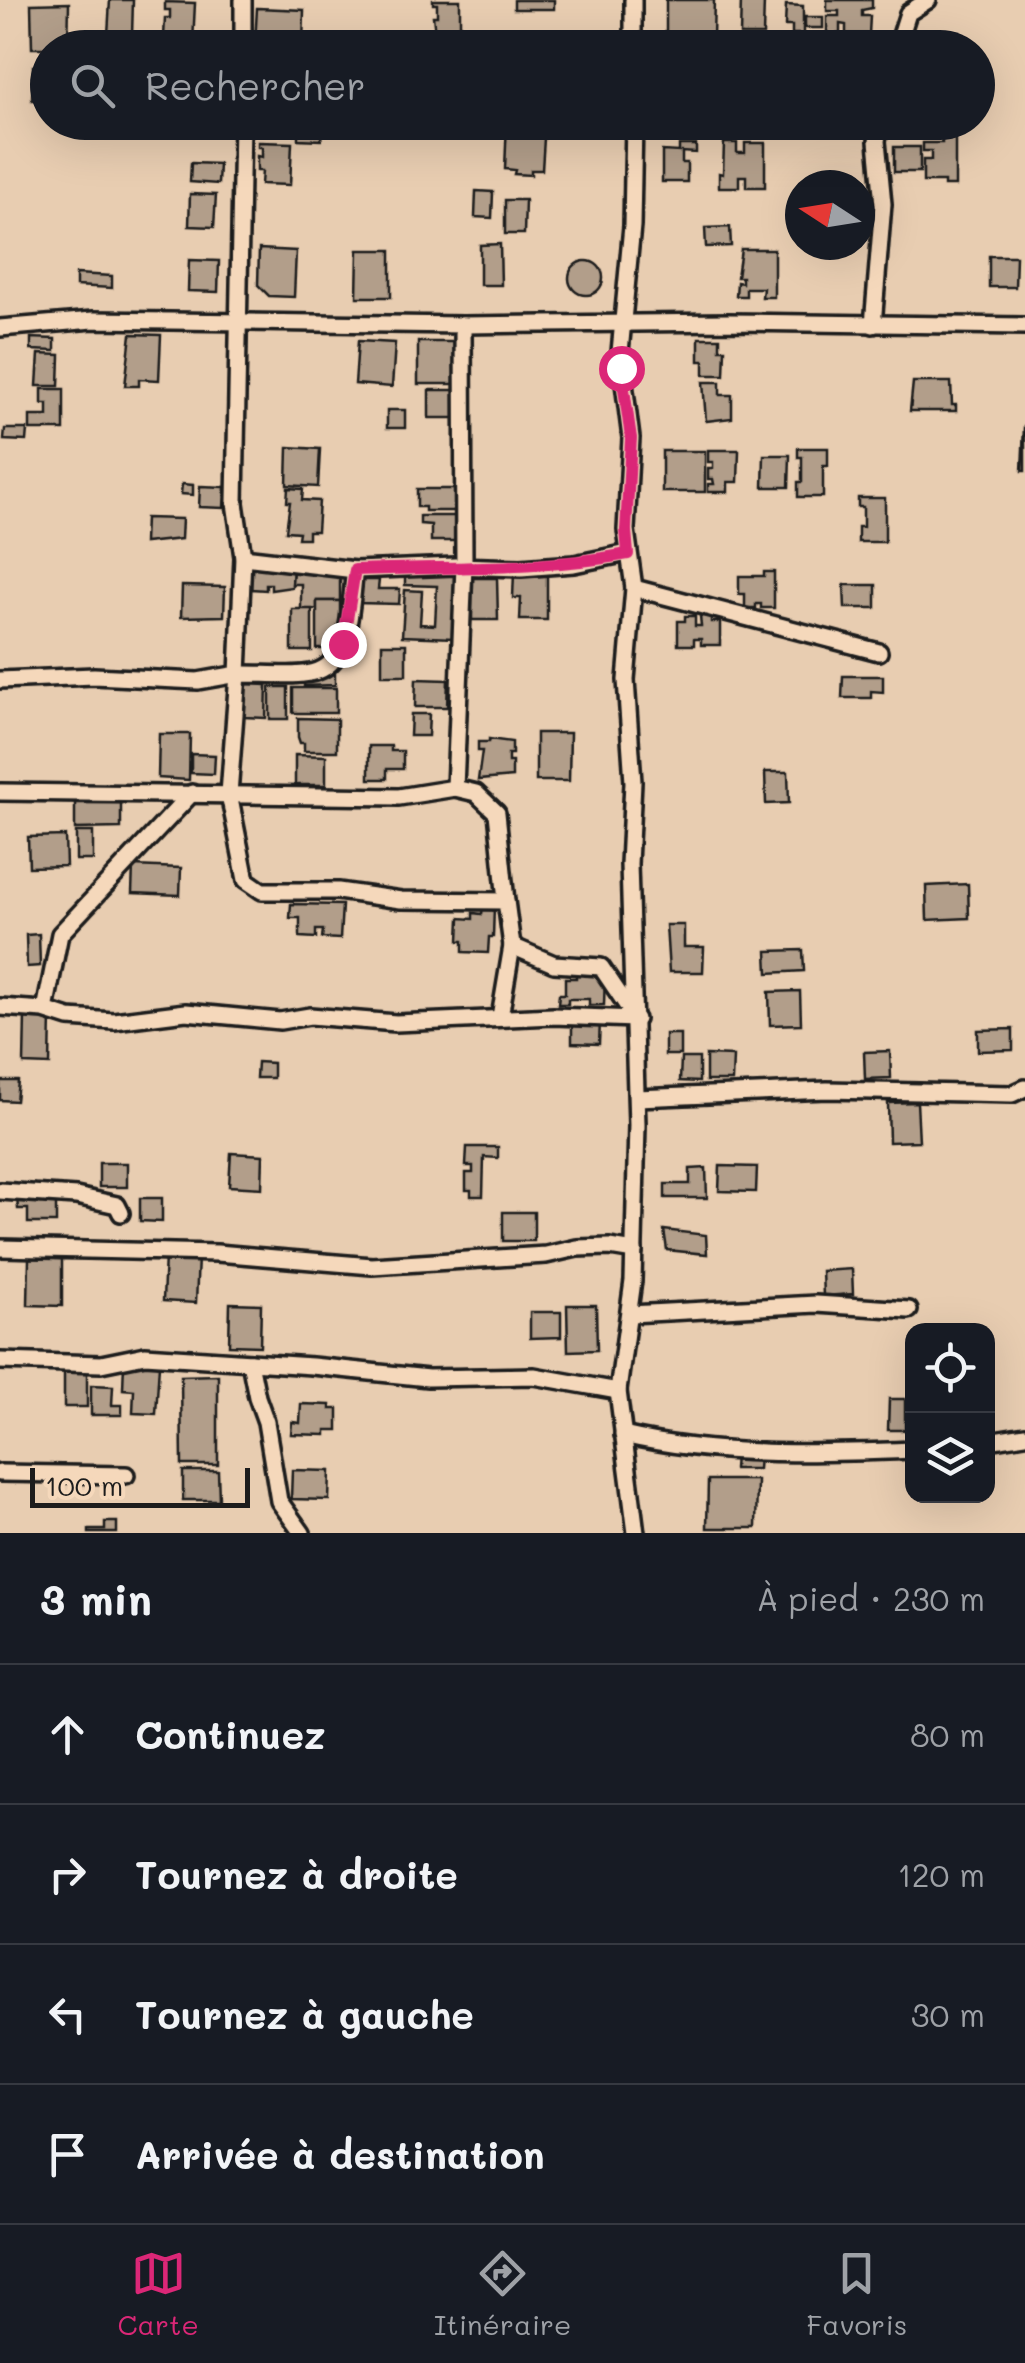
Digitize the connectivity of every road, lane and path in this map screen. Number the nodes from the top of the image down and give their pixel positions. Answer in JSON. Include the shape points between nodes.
{"nodes":[{"id":1,"x":243,"y":0,"type":"edge"},
{"id":2,"x":633,"y":0,"type":"edge"},
{"id":3,"x":919,"y":1,"type":"edge"},
{"id":4,"x":244,"y":30,"type":"edge"},
{"id":5,"x":633,"y":30,"type":"edge"},
{"id":6,"x":903,"y":30,"type":"edge"},
{"id":7,"x":242,"y":140,"type":"edge"},
{"id":8,"x":634,"y":140,"type":"edge"},
{"id":9,"x":877,"y":140,"type":"edge"},
{"id":10,"x":237,"y":322,"type":"junction"},
{"id":11,"x":621,"y":324,"type":"junction"},
{"id":12,"x":463,"y":325,"type":"junction"},
{"id":13,"x":873,"y":325,"type":"junction"},
{"id":14,"x":1025,"y":326,"type":"edge"},
{"id":15,"x":0,"y":328,"type":"edge"},
{"id":16,"x":628,"y":554,"type":"junction"},
{"id":17,"x":243,"y":557,"type":"junction"},
{"id":18,"x":464,"y":566,"type":"junction"},
{"id":19,"x":355,"y":570,"type":"junction"},
{"id":20,"x":634,"y":588,"type":"junction"},
{"id":21,"x":879,"y":652,"type":"dead end"},
{"id":22,"x":238,"y":674,"type":"junction"},
{"id":23,"x":0,"y":680,"type":"edge"},
{"id":24,"x":455,"y":788,"type":"junction"},
{"id":25,"x":0,"y":792,"type":"edge"},
{"id":26,"x":192,"y":793,"type":"junction"},
{"id":27,"x":229,"y":794,"type":"junction"},
{"id":28,"x":506,"y":901,"type":"junction"},
{"id":29,"x":512,"y":946,"type":"junction"},
{"id":30,"x":0,"y":1008,"type":"edge"},
{"id":31,"x":44,"y":1010,"type":"junction"},
{"id":32,"x":500,"y":1017,"type":"junction"},
{"id":33,"x":636,"y":1020,"type":"junction"},
{"id":34,"x":1025,"y":1088,"type":"edge"},
{"id":35,"x":637,"y":1098,"type":"junction"},
{"id":36,"x":0,"y":1191,"type":"edge"},
{"id":37,"x":121,"y":1213,"type":"dead end"},
{"id":38,"x":0,"y":1248,"type":"edge"},
{"id":39,"x":634,"y":1252,"type":"junction"},
{"id":40,"x":909,"y":1310,"type":"dead end"},
{"id":41,"x":630,"y":1314,"type":"junction"},
{"id":42,"x":0,"y":1361,"type":"edge"},
{"id":43,"x":250,"y":1362,"type":"junction"},
{"id":44,"x":618,"y":1390,"type":"junction"},
{"id":45,"x":1025,"y":1434,"type":"edge"},
{"id":46,"x":623,"y":1435,"type":"junction"},
{"id":47,"x":995,"y":1440,"type":"edge"},
{"id":48,"x":905,"y":1450,"type":"edge"},
{"id":49,"x":0,"y":1472,"type":"edge"},
{"id":50,"x":126,"y":1475,"type":"dead end"},
{"id":51,"x":302,"y":1533,"type":"edge"},
{"id":52,"x":636,"y":1533,"type":"edge"}],
"edges":[{"from":1,"to":4,"type":"street"},
{"from":2,"to":5,"type":"street"},
{"from":3,"to":6,"type":"street"},
{"from":7,"to":10,"type":"street"},
{"from":8,"to":11,"type":"street"},
{"from":9,"to":13,"type":"street","via":[[883,204]]},
{"from":10,"to":12,"type":"street"},
{"from":10,"to":15,"type":"street","via":[[93,320]]},
{"from":10,"to":17,"type":"street","via":[[234,503]]},
{"from":11,"to":12,"type":"street"},
{"from":11,"to":13,"type":"street"},
{"from":11,"to":16,"type":"street","via":[[631,438]]},
{"from":12,"to":18,"type":"street"},
{"from":13,"to":14,"type":"street"},
{"from":16,"to":18,"type":"street","via":[[521,568]]},
{"from":16,"to":20,"type":"street"},
{"from":17,"to":19,"type":"street"},
{"from":17,"to":22,"type":"street"},
{"from":18,"to":19,"type":"street"},
{"from":18,"to":24,"type":"street"},
{"from":19,"to":22,"type":"street","via":[[343,644],[328,666],[315,673]]},
{"from":20,"to":21,"type":"street"},
{"from":20,"to":33,"type":"street","via":[[626,680]]},
{"from":22,"to":23,"type":"street","via":[[198,681]]},
{"from":22,"to":27,"type":"street"},
{"from":24,"to":27,"type":"street","via":[[399,798]]},
{"from":24,"to":28,"type":"street","via":[[476,793],[497,812]]},
{"from":25,"to":26,"type":"street"},
{"from":26,"to":27,"type":"street"},
{"from":26,"to":31,"type":"street","via":[[60,934]]},
{"from":27,"to":28,"type":"street","via":[[246,880],[257,890]]},
{"from":28,"to":29,"type":"street"},
{"from":29,"to":32,"type":"street"},
{"from":29,"to":33,"type":"street","via":[[544,962],[600,968]]},
{"from":30,"to":31,"type":"street"},
{"from":31,"to":32,"type":"street","via":[[114,1021],[186,1012],[396,1023]]},
{"from":32,"to":33,"type":"street"},
{"from":33,"to":35,"type":"street"},
{"from":34,"to":35,"type":"street","via":[[1012,1094],[827,1090]]},
{"from":35,"to":39,"type":"street"},
{"from":36,"to":37,"type":"street","via":[[76,1196],[117,1205]]},
{"from":38,"to":39,"type":"street","via":[[217,1253],[372,1266],[578,1248]]},
{"from":39,"to":41,"type":"street"},
{"from":40,"to":41,"type":"street","via":[[816,1304]]},
{"from":41,"to":44,"type":"street"},
{"from":42,"to":43,"type":"street","via":[[101,1364],[146,1356]]},
{"from":43,"to":44,"type":"street","via":[[428,1378],[534,1376]]},
{"from":43,"to":51,"type":"street","via":[[279,1502]]},
{"from":44,"to":46,"type":"street"},
{"from":45,"to":47,"type":"street"},
{"from":46,"to":48,"type":"street","via":[[730,1450]]},
{"from":46,"to":52,"type":"street"},
{"from":49,"to":50,"type":"street"}]}
